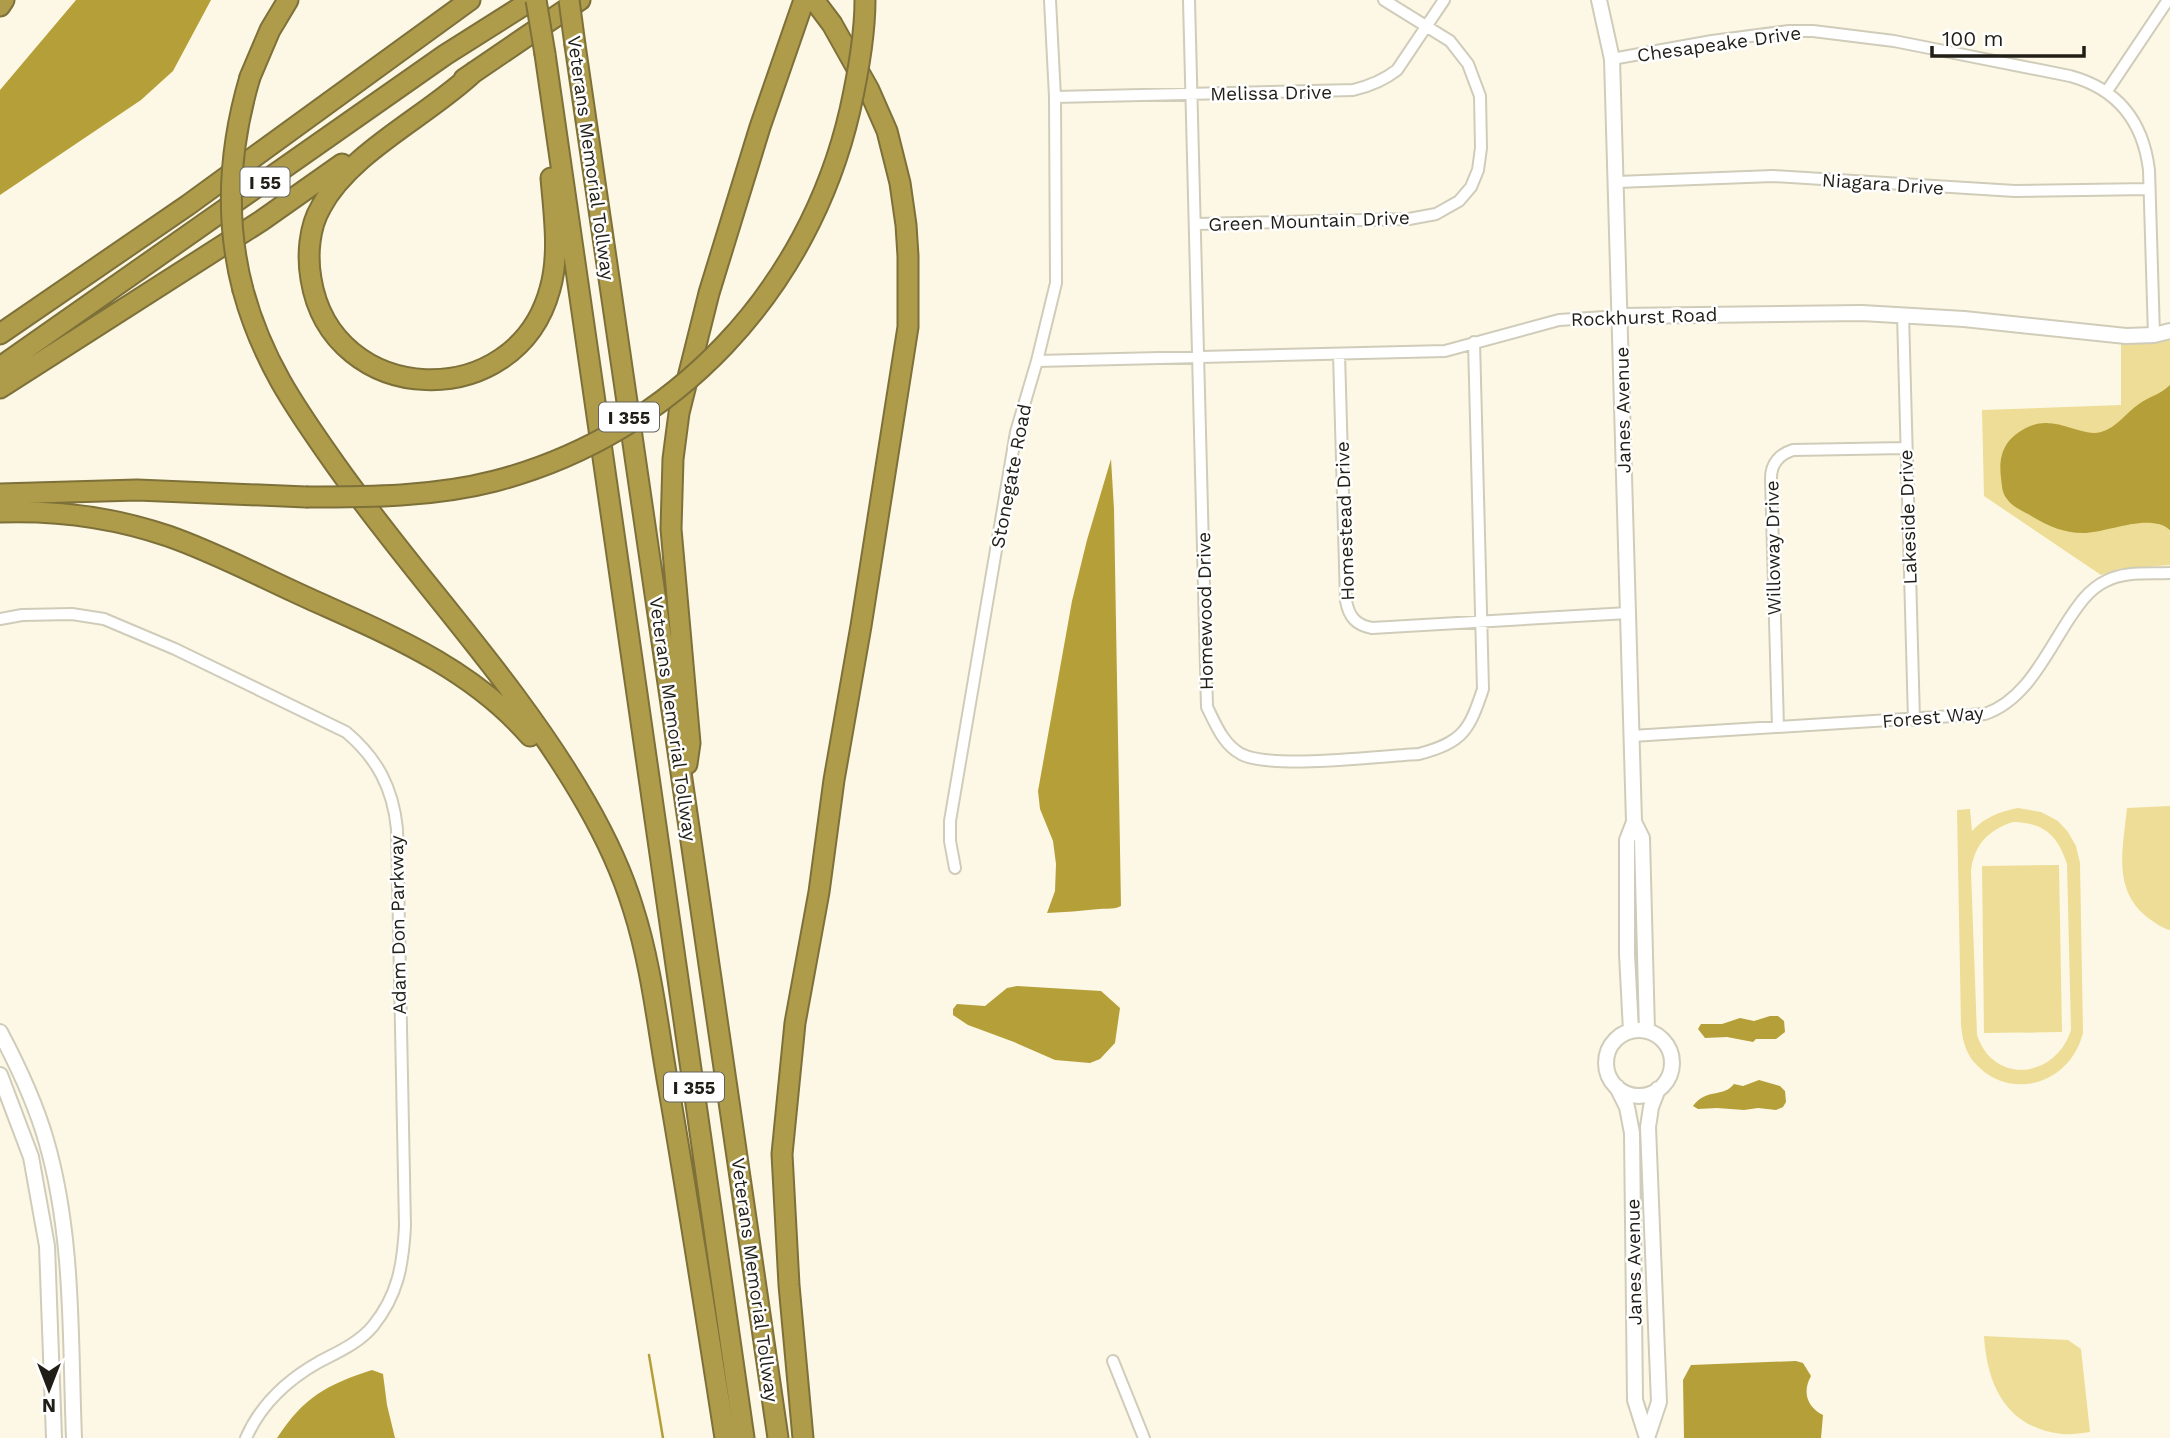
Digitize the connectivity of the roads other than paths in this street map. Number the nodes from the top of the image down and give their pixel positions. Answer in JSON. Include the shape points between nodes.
{"nodes":[{"id":1,"x":4,"y":0,"type":"edge"},
{"id":2,"x":288,"y":0,"type":"edge"},
{"id":3,"x":470,"y":0,"type":"edge"},
{"id":4,"x":534,"y":0,"type":"edge"},
{"id":5,"x":569,"y":0,"type":"edge"},
{"id":6,"x":580,"y":0,"type":"edge"},
{"id":7,"x":791,"y":0,"type":"edge"},
{"id":8,"x":804,"y":0,"type":"edge"},
{"id":9,"x":814,"y":0,"type":"edge"},
{"id":10,"x":864,"y":0,"type":"edge"},
{"id":11,"x":1050,"y":0,"type":"edge"},
{"id":12,"x":1189,"y":0,"type":"edge"},
{"id":13,"x":1384,"y":0,"type":"edge"},
{"id":14,"x":1444,"y":0,"type":"edge"},
{"id":15,"x":1599,"y":0,"type":"edge"},
{"id":16,"x":2168,"y":0,"type":"edge"},
{"id":17,"x":0,"y":6,"type":"edge"},
{"id":18,"x":1426,"y":26,"type":"junction"},
{"id":19,"x":1612,"y":59,"type":"junction"},
{"id":20,"x":546,"y":62,"type":"junction"},
{"id":21,"x":474,"y":72,"type":"junction"},
{"id":22,"x":2107,"y":91,"type":"junction"},
{"id":23,"x":1191,"y":95,"type":"junction"},
{"id":24,"x":1055,"y":97,"type":"junction"},
{"id":25,"x":760,"y":127,"type":"junction"},
{"id":26,"x":1617,"y":182,"type":"junction"},
{"id":27,"x":2149,"y":189,"type":"junction"},
{"id":28,"x":1196,"y":224,"type":"junction"},
{"id":29,"x":1903,"y":314,"type":"junction"},
{"id":30,"x":1620,"y":316,"type":"junction"},
{"id":31,"x":2170,"y":331,"type":"edge"},
{"id":32,"x":0,"y":334,"type":"edge"},
{"id":33,"x":2154,"y":335,"type":"junction"},
{"id":34,"x":1474,"y":342,"type":"junction"},
{"id":35,"x":1339,"y":354,"type":"junction"},
{"id":36,"x":1199,"y":358,"type":"junction"},
{"id":37,"x":1037,"y":361,"type":"junction"},
{"id":38,"x":0,"y":367,"type":"edge"},
{"id":39,"x":0,"y":388,"type":"edge"},
{"id":40,"x":1906,"y":448,"type":"junction"},
{"id":41,"x":0,"y":494,"type":"edge"},
{"id":42,"x":0,"y":512,"type":"edge"},
{"id":43,"x":2170,"y":573,"type":"edge"},
{"id":44,"x":1628,"y":613,"type":"junction"},
{"id":45,"x":0,"y":619,"type":"edge"},
{"id":46,"x":1481,"y":621,"type":"junction"},
{"id":47,"x":1913,"y":720,"type":"junction"},
{"id":48,"x":1778,"y":727,"type":"junction"},
{"id":49,"x":1632,"y":736,"type":"junction"},
{"id":50,"x":683,"y":789,"type":"junction"},
{"id":51,"x":587,"y":804,"type":"junction"},
{"id":52,"x":1634,"y":822,"type":"junction"},
{"id":53,"x":955,"y":868,"type":"dead end"},
{"id":54,"x":1631,"y":1031,"type":"junction"},
{"id":55,"x":1647,"y":1031,"type":"junction"},
{"id":56,"x":0,"y":1032,"type":"edge"},
{"id":57,"x":0,"y":1075,"type":"edge"},
{"id":58,"x":1617,"y":1087,"type":"junction"},
{"id":59,"x":1658,"y":1089,"type":"junction"},
{"id":60,"x":1113,"y":1361,"type":"dead end"},
{"id":61,"x":54,"y":1438,"type":"edge"},
{"id":62,"x":74,"y":1438,"type":"edge"},
{"id":63,"x":246,"y":1438,"type":"edge"},
{"id":64,"x":725,"y":1438,"type":"edge"},
{"id":65,"x":744,"y":1438,"type":"edge"},
{"id":66,"x":778,"y":1438,"type":"edge"},
{"id":67,"x":803,"y":1438,"type":"edge"},
{"id":68,"x":1144,"y":1438,"type":"edge"},
{"id":69,"x":1647,"y":1438,"type":"edge"}],
"edges":[{"from":1,"to":17,"type":"highway"},
{"from":2,"to":51,"type":"highway","bridge":true,"via":[[250,77],[236,134],[230,188],[232,232],[251,322],[300,415],[364,506],[488,661]]},
{"from":3,"to":32,"type":"highway","number":"I 55","via":[[188,205]]},
{"from":4,"to":20,"type":"highway","name":"Veterans Memorial Tollway","number":"I 355","bridge":true},
{"from":4,"to":38,"type":"highway","number":"I 55","via":[[445,55]]},
{"from":5,"to":50,"type":"highway","name":"Veterans Memorial Tollway","number":"I 355","bridge":true},
{"from":6,"to":21,"type":"highway"},
{"from":7,"to":25,"type":"highway"},
{"from":8,"to":25,"type":"highway"},
{"from":9,"to":67,"type":"highway","via":[[869,90],[887,131],[905,225],[908,327],[795,1023],[783,1141],[789,1285]]},
{"from":10,"to":41,"type":"highway","bridge":true,"via":[[858,72],[845,133],[813,219],[783,274],[746,324],[698,371],[618,429],[519,474],[424,494],[306,497],[137,489]]},
{"from":11,"to":24,"type":"street","name":"Stonegate Road"},
{"from":12,"to":23,"type":"street","name":"Homewood Drive"},
{"from":13,"to":18,"type":"street","name":"Green Mountain Drive"},
{"from":14,"to":18,"type":"street","name":"Melissa Drive"},
{"from":15,"to":19,"type":"street","name":"Janes Avenue"},
{"from":16,"to":22,"type":"street"},
{"from":18,"to":23,"type":"street","name":"Melissa Drive","via":[[1396,70],[1363,88]]},
{"from":18,"to":28,"type":"street","name":"Green Mountain Drive","via":[[1450,41],[1468,64],[1480,96],[1478,170],[1459,201],[1436,214],[1409,219]]},
{"from":19,"to":22,"type":"street","name":"Chesapeake Drive","via":[[1725,39],[1813,31],[1894,41],[2070,76]]},
{"from":19,"to":26,"type":"street","name":"Janes Avenue"},
{"from":20,"to":21,"type":"highway","via":[[544,106],[554,240],[551,288],[545,304],[521,343],[491,366],[449,380],[412,380],[364,361],[332,330],[312,284],[312,232],[332,187],[349,169]]},
{"from":20,"to":65,"type":"highway","name":"Veterans Memorial Tollway","number":"I 355"},
{"from":21,"to":39,"type":"highway","via":[[261,221]]},
{"from":22,"to":27,"type":"street","name":"Chesapeake Drive","via":[[2129,114],[2144,143]]},
{"from":23,"to":24,"type":"street","name":"Melissa Drive"},
{"from":23,"to":28,"type":"street","name":"Homewood Drive"},
{"from":24,"to":37,"type":"street","name":"Stonegate Road","via":[[1056,283]]},
{"from":25,"to":50,"type":"highway","via":[[709,293],[679,413],[673,458],[671,529],[690,743]]},
{"from":26,"to":27,"type":"street","name":"Niagara Drive","via":[[1773,177],[2015,191]]},
{"from":26,"to":30,"type":"street","name":"Janes Avenue"},
{"from":27,"to":33,"type":"street","name":"Chesapeake Drive"},
{"from":28,"to":36,"type":"street","name":"Homewood Drive"},
{"from":29,"to":30,"type":"street","name":"Rockhurst Road"},
{"from":29,"to":33,"type":"street","name":"Rockhurst Road"},
{"from":29,"to":40,"type":"street","name":"Lakeside Drive"},
{"from":30,"to":34,"type":"street","name":"Rockhurst Road","via":[[1559,320]]},
{"from":30,"to":44,"type":"street","name":"Janes Avenue"},
{"from":31,"to":33,"type":"street","name":"Rockhurst Road"},
{"from":34,"to":35,"type":"street","name":"Rockhurst Road","via":[[1445,351]]},
{"from":34,"to":46,"type":"street","name":"Homewood Drive"},
{"from":35,"to":36,"type":"street","name":"Rockhurst Road"},
{"from":35,"to":46,"type":"street","name":"Homestead Drive","via":[[1348,611],[1359,624],[1372,628]]},
{"from":36,"to":37,"type":"street","name":"Rockhurst Road"},
{"from":36,"to":46,"type":"street","name":"Homewood Drive","via":[[1207,707],[1223,739],[1241,754],[1271,762],[1419,754],[1440,748],[1459,738],[1473,721],[1483,689]]},
{"from":37,"to":53,"type":"street","name":"Stonegate Road","via":[[1016,432],[950,821]]},
{"from":40,"to":47,"type":"street","name":"Lakeside Drive"},
{"from":40,"to":48,"type":"street","name":"Willoway Drive","via":[[1793,450],[1781,455],[1773,466]]},
{"from":42,"to":51,"type":"highway","via":[[118,522],[170,537],[402,640],[463,677],[512,716]]},
{"from":43,"to":47,"type":"street","name":"Forest Way","via":[[2117,577],[2092,589],[2021,692],[2003,708],[1975,716]]},
{"from":44,"to":46,"type":"street","name":"Homestead Drive"},
{"from":44,"to":49,"type":"street","name":"Janes Avenue"},
{"from":45,"to":63,"type":"street","name":"Adam Don Parkway","via":[[91,616],[163,644],[345,732],[375,761],[390,790],[397,829],[404,1263],[392,1298],[372,1328],[347,1348],[288,1381],[267,1403]]},
{"from":47,"to":48,"type":"street","name":"Forest Way"},
{"from":48,"to":49,"type":"street","name":"Forest Way"},
{"from":49,"to":52,"type":"street","name":"Janes Avenue"},
{"from":50,"to":66,"type":"highway","name":"Veterans Memorial Tollway","number":"I 355"},
{"from":51,"to":64,"type":"highway","via":[[621,874],[647,962]]},
{"from":52,"to":54,"type":"street","name":"Janes Avenue","via":[[1627,840]]},
{"from":52,"to":55,"type":"street","name":"Janes Avenue","via":[[1642,838]]},
{"from":54,"to":55,"type":"street"},
{"from":54,"to":58,"type":"street","name":"Janes Avenue","via":[[1620,1035],[1607,1054],[1606,1066]]},
{"from":55,"to":59,"type":"street","name":"Janes Avenue","via":[[1657,1035],[1670,1053],[1670,1073]]},
{"from":56,"to":62,"type":"street","via":[[46,1137],[59,1197],[66,1252]]},
{"from":57,"to":61,"type":"street","via":[[31,1157],[47,1246]]},
{"from":58,"to":59,"type":"street","via":[[1637,1095]]},
{"from":58,"to":69,"type":"street","name":"Janes Avenue","via":[[1632,1133],[1634,1400]]},
{"from":59,"to":69,"type":"street","name":"Janes Avenue","via":[[1648,1126],[1659,1402]]},
{"from":60,"to":68,"type":"street"}]}
